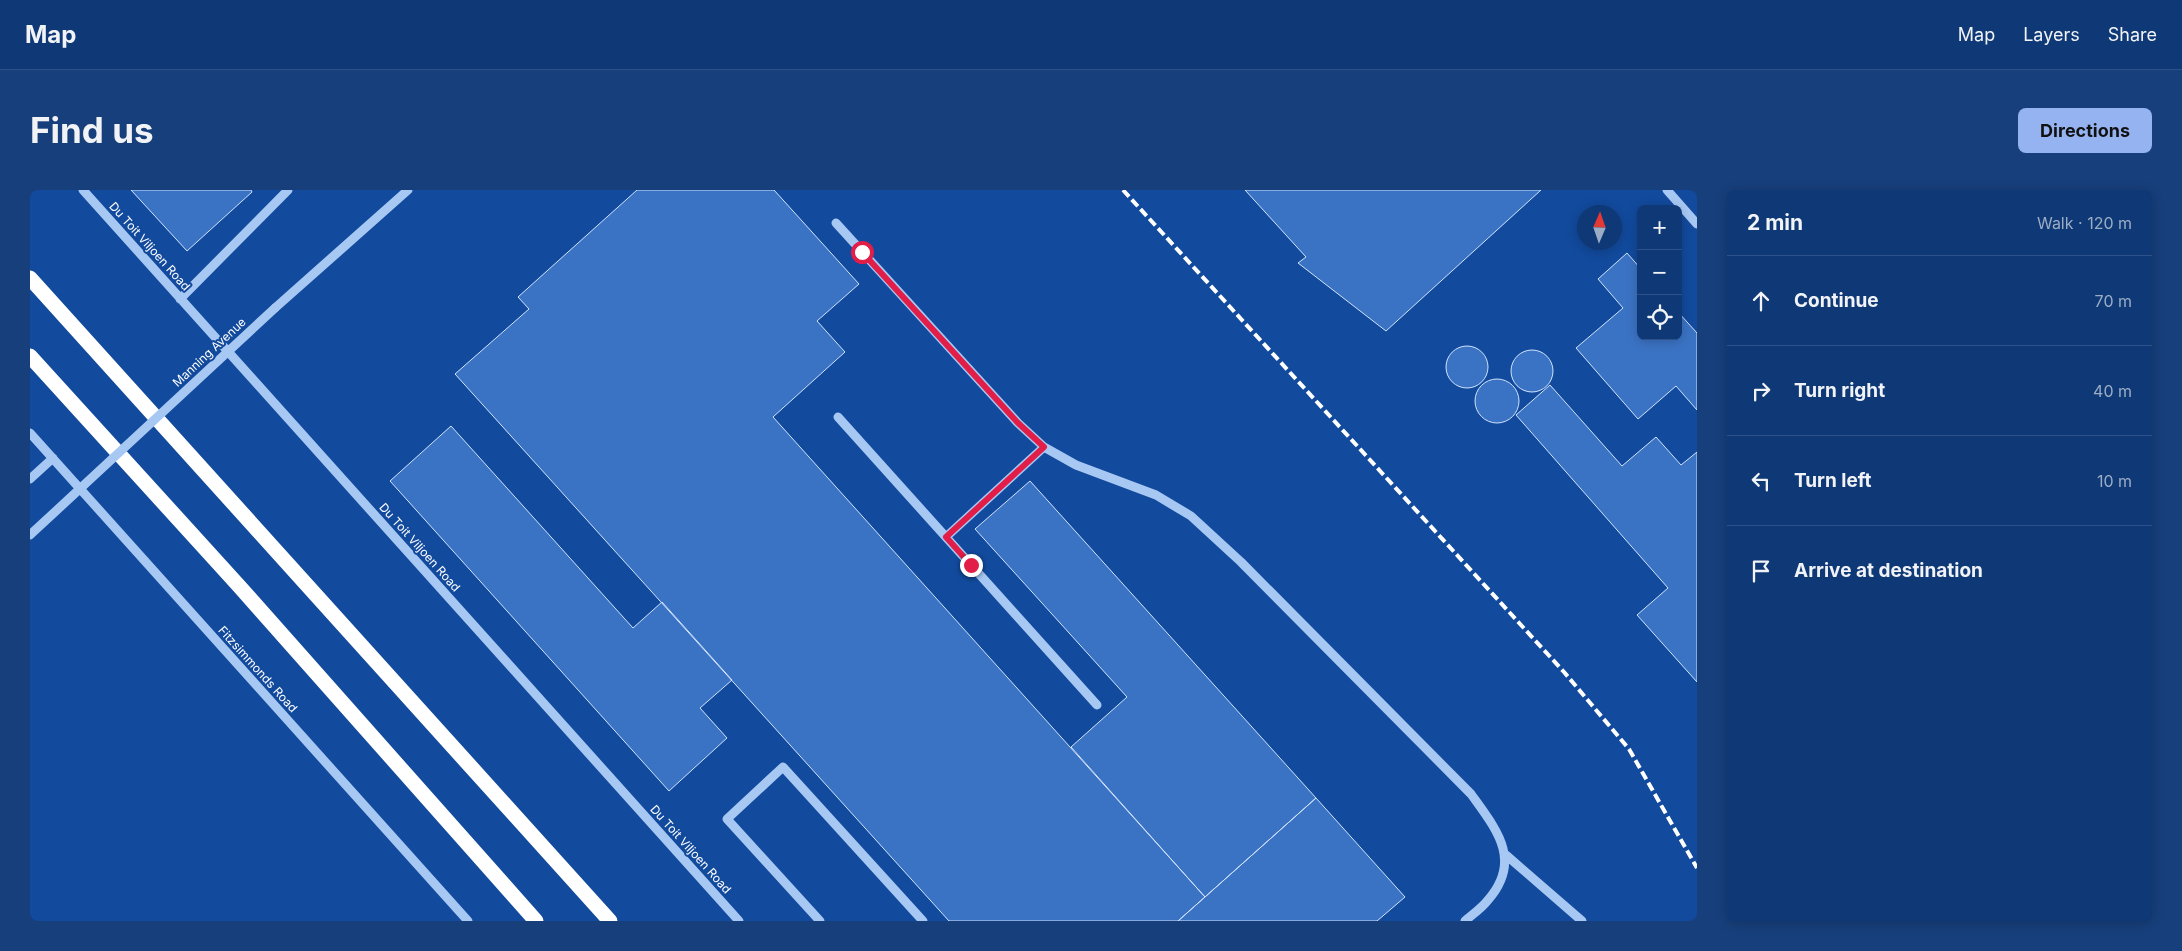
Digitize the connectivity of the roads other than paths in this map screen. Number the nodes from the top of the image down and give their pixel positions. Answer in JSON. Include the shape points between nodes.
{"nodes":[{"id":1,"x":83,"y":190,"type":"edge"},
{"id":2,"x":288,"y":190,"type":"edge"},
{"id":3,"x":408,"y":190,"type":"edge"},
{"id":4,"x":1667,"y":190,"type":"edge"},
{"id":5,"x":836,"y":223,"type":"dead end"},
{"id":6,"x":1697,"y":224,"type":"edge"},
{"id":7,"x":30,"y":278,"type":"edge"},
{"id":8,"x":180,"y":299,"type":"junction"},
{"id":9,"x":30,"y":356,"type":"edge"},
{"id":10,"x":838,"y":418,"type":"dead end"},
{"id":11,"x":30,"y":433,"type":"edge"},
{"id":12,"x":1044,"y":447,"type":"junction"},
{"id":13,"x":53,"y":458,"type":"junction"},
{"id":14,"x":30,"y":479,"type":"edge"},
{"id":15,"x":30,"y":535,"type":"edge"},
{"id":16,"x":946,"y":537,"type":"junction"},
{"id":17,"x":1097,"y":705,"type":"dead end"},
{"id":18,"x":1506,"y":855,"type":"junction"},
{"id":19,"x":468,"y":921,"type":"edge"},
{"id":20,"x":536,"y":921,"type":"edge"},
{"id":21,"x":610,"y":921,"type":"edge"},
{"id":22,"x":739,"y":921,"type":"edge"},
{"id":23,"x":820,"y":921,"type":"edge"},
{"id":24,"x":923,"y":921,"type":"edge"},
{"id":25,"x":1465,"y":921,"type":"edge"},
{"id":26,"x":1582,"y":921,"type":"edge"}],
"edges":[{"from":1,"to":8,"type":"street","name":"Du Toit Viljoen Road"},
{"from":2,"to":8,"type":"street"},
{"from":3,"to":15,"type":"street","name":"Manning Avenue","bridge":true,"via":[[275,308]]},
{"from":4,"to":6,"type":"street"},
{"from":5,"to":12,"type":"street","via":[[1018,423]]},
{"from":7,"to":21,"type":"highway"},
{"from":8,"to":22,"type":"street","name":"Du Toit Viljoen Road"},
{"from":9,"to":20,"type":"highway","via":[[240,586]]},
{"from":10,"to":16,"type":"street"},
{"from":11,"to":13,"type":"street","name":"Fitzsimmonds Road"},
{"from":12,"to":16,"type":"street"},
{"from":12,"to":18,"type":"street","via":[[1076,465],[1156,495],[1192,516],[1215,536],[1471,794],[1500,837]]},
{"from":13,"to":14,"type":"street"},
{"from":13,"to":19,"type":"street","name":"Fitzsimmonds Road"},
{"from":16,"to":17,"type":"street"},
{"from":18,"to":25,"type":"street","via":[[1501,882],[1488,901]]},
{"from":18,"to":26,"type":"street"},
{"from":23,"to":24,"type":"street","via":[[727,819],[783,767]]}]}
